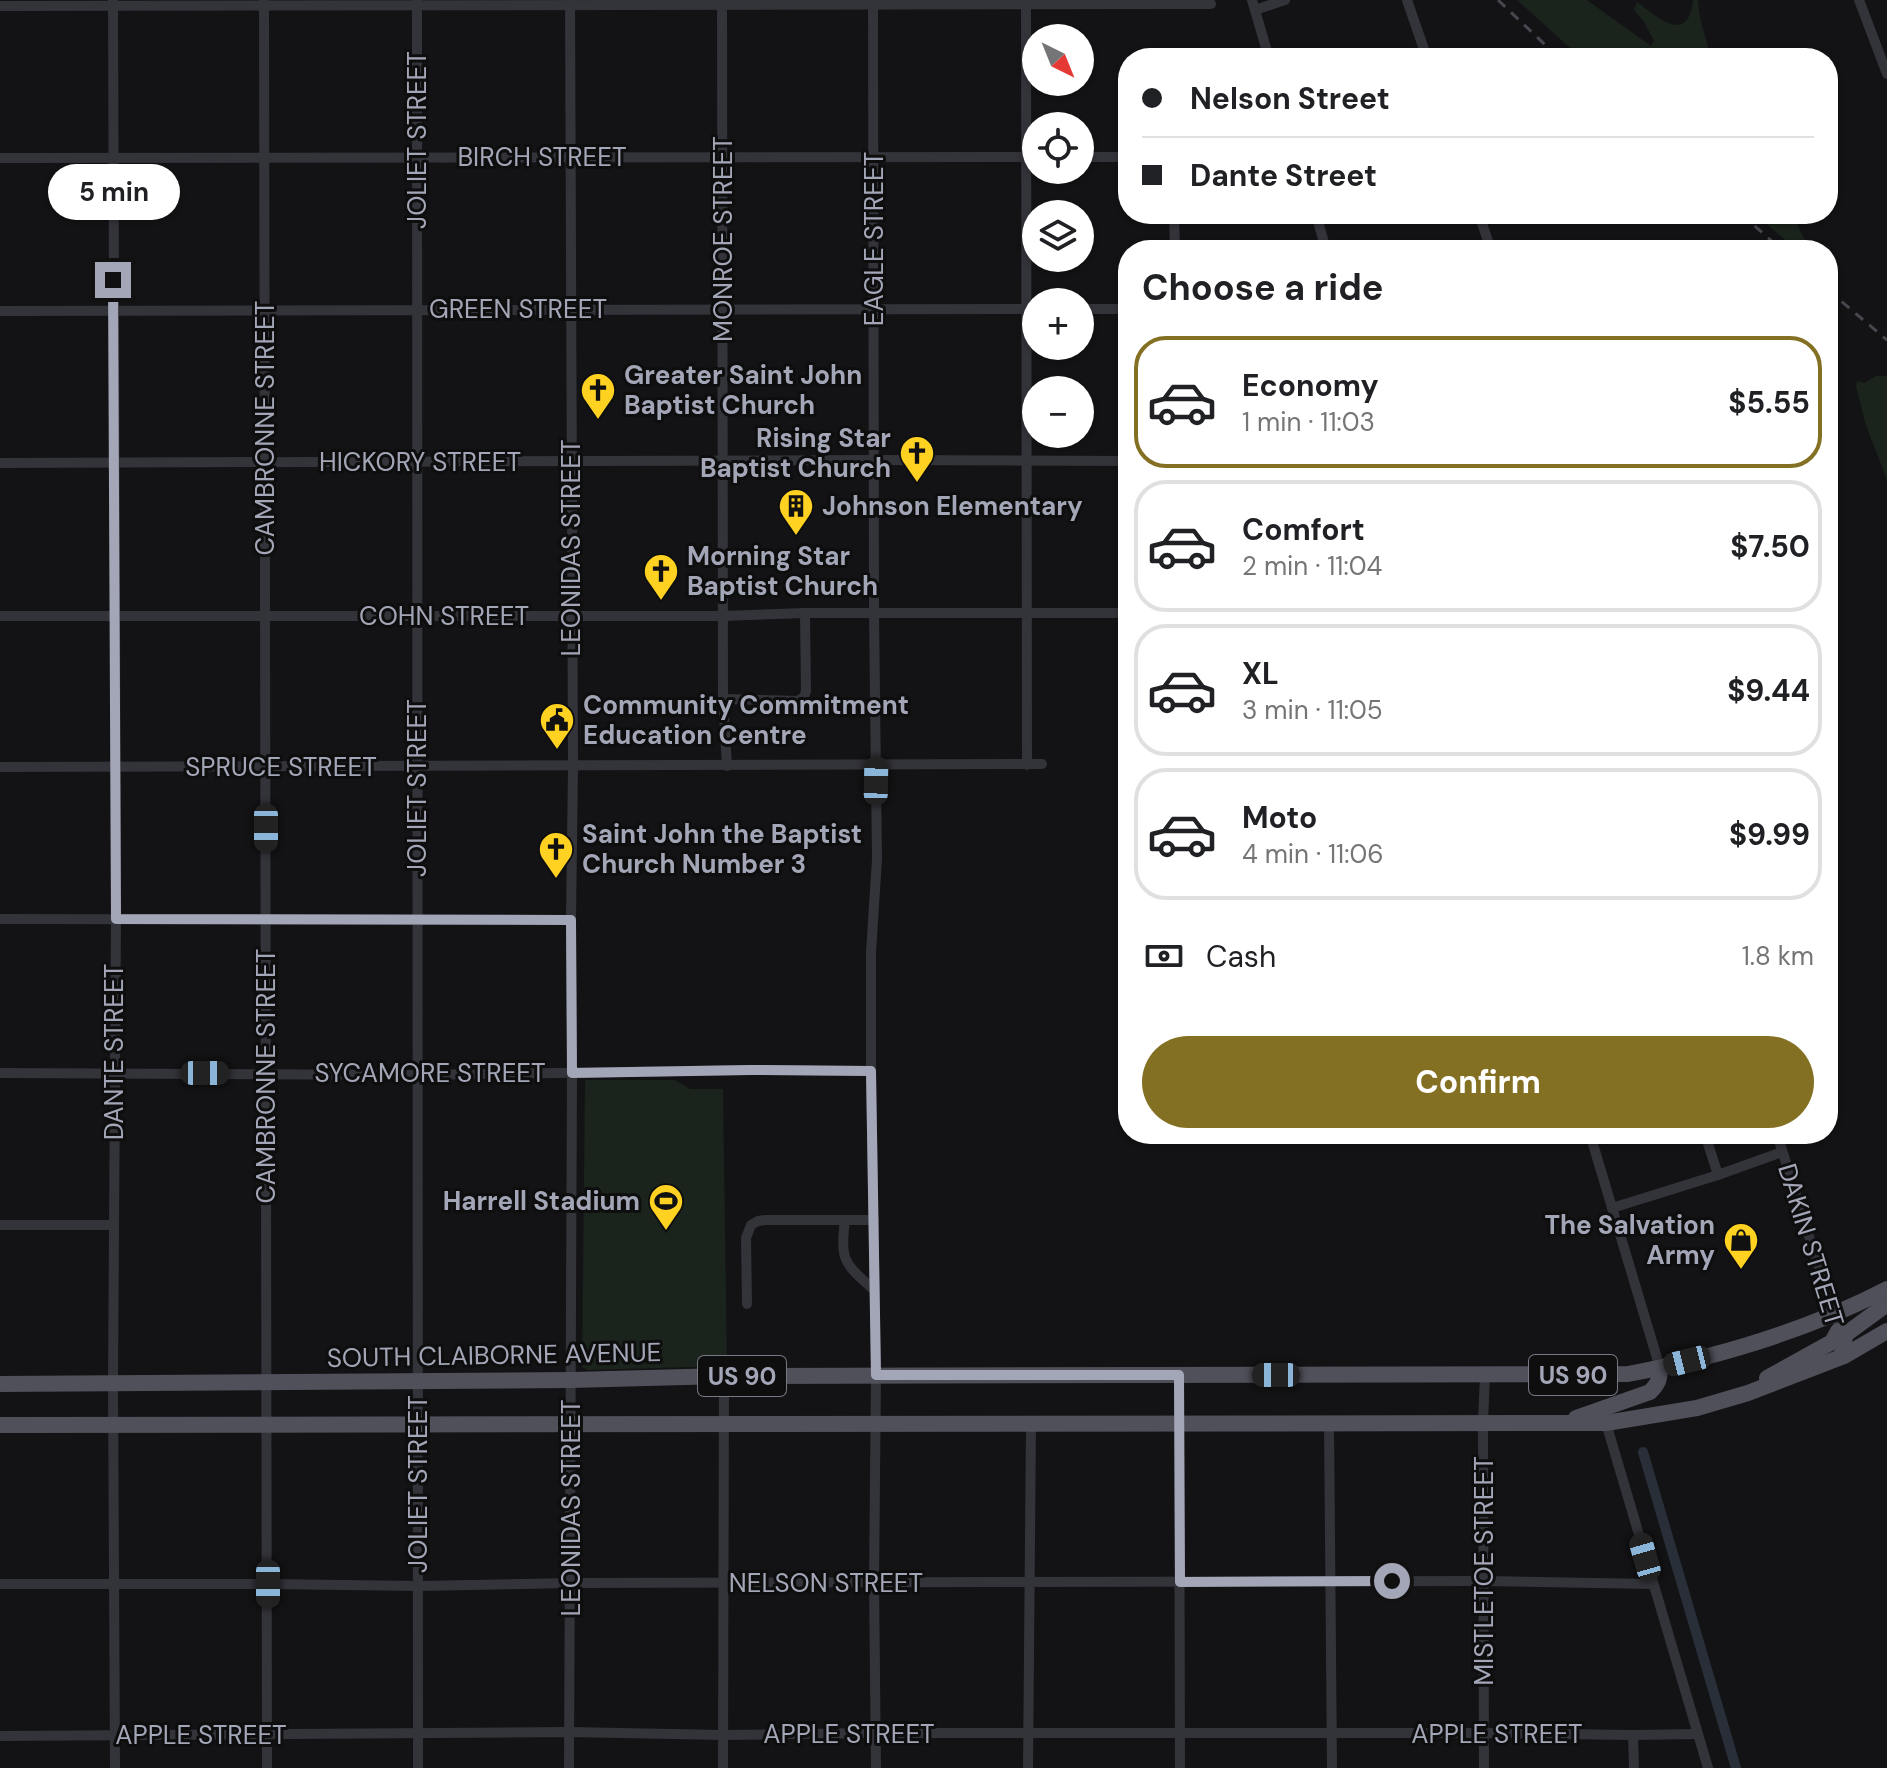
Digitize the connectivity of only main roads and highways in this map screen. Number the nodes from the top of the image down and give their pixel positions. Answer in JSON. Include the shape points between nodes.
{"nodes":[{"id":1,"x":1887,"y":1289,"type":"edge"},
{"id":2,"x":1887,"y":1304,"type":"edge"},
{"id":3,"x":1887,"y":1331,"type":"edge"},
{"id":4,"x":1841,"y":1345,"type":"junction"},
{"id":5,"x":1660,"y":1368,"type":"junction"},
{"id":6,"x":0,"y":1384,"type":"edge"},
{"id":7,"x":1754,"y":1391,"type":"junction"},
{"id":8,"x":1565,"y":1422,"type":"junction"},
{"id":9,"x":0,"y":1425,"type":"edge"}],
"edges":[{"from":1,"to":5,"type":"main road","number":"US 90","via":[[1772,1338]]},
{"from":2,"to":4,"type":"main road","via":[[1846,1334]]},
{"from":3,"to":4,"type":"main road","number":"US 90"},
{"from":4,"to":7,"type":"main road","number":"US 90"},
{"from":4,"to":7,"type":"main road","via":[[1832,1342],[1763,1380]]},
{"from":5,"to":6,"type":"main road","name":"SOUTH CLAIBORNE AVENUE","number":"US 90","via":[[1603,1375],[876,1375]]},
{"from":5,"to":8,"type":"main road","via":[[1650,1392]]},
{"from":7,"to":8,"type":"main road","number":"US 90","via":[[1697,1408],[1606,1423]]},
{"from":8,"to":9,"type":"main road","number":"US 90"}]}
